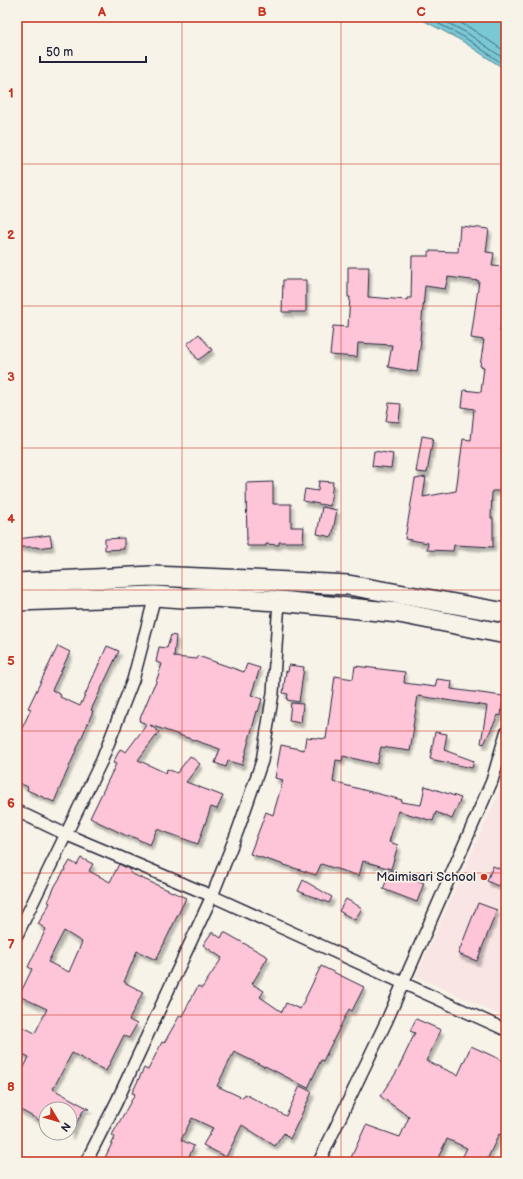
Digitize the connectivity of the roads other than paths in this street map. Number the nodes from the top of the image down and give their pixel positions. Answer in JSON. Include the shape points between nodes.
{"nodes":[{"id":1,"x":97,"y":578,"type":"junction"},
{"id":2,"x":17,"y":583,"type":"edge"},
{"id":3,"x":155,"y":596,"type":"junction"},
{"id":4,"x":98,"y":598,"type":"junction"},
{"id":5,"x":17,"y":601,"type":"edge"},
{"id":6,"x":279,"y":601,"type":"junction"},
{"id":7,"x":506,"y":613,"type":"edge"},
{"id":8,"x":506,"y":634,"type":"edge"},
{"id":9,"x":506,"y":733,"type":"edge"},
{"id":10,"x":17,"y":811,"type":"edge"},
{"id":11,"x":65,"y":834,"type":"junction"},
{"id":12,"x":212,"y":896,"type":"junction"},
{"id":13,"x":17,"y":935,"type":"edge"},
{"id":14,"x":403,"y":983,"type":"junction"},
{"id":15,"x":506,"y":1030,"type":"edge"},
{"id":16,"x":86,"y":1162,"type":"edge"},
{"id":17,"x":318,"y":1162,"type":"edge"}],
"edges":[{"from":1,"to":2,"type":"highway"},
{"from":1,"to":4,"type":"highway"},
{"from":1,"to":7,"type":"highway","via":[[152,576],[348,585]]},
{"from":3,"to":4,"type":"highway"},
{"from":3,"to":6,"type":"highway"},
{"from":3,"to":11,"type":"street","via":[[133,680],[102,760]]},
{"from":4,"to":5,"type":"highway"},
{"from":6,"to":8,"type":"highway","via":[[399,613]]},
{"from":6,"to":12,"type":"street","via":[[273,693],[262,761]]},
{"from":9,"to":14,"type":"street","via":[[492,781]]},
{"from":10,"to":11,"type":"street"},
{"from":11,"to":12,"type":"street"},
{"from":11,"to":13,"type":"street"},
{"from":12,"to":14,"type":"street"},
{"from":12,"to":16,"type":"street"},
{"from":14,"to":15,"type":"street"},
{"from":14,"to":17,"type":"street"}]}
